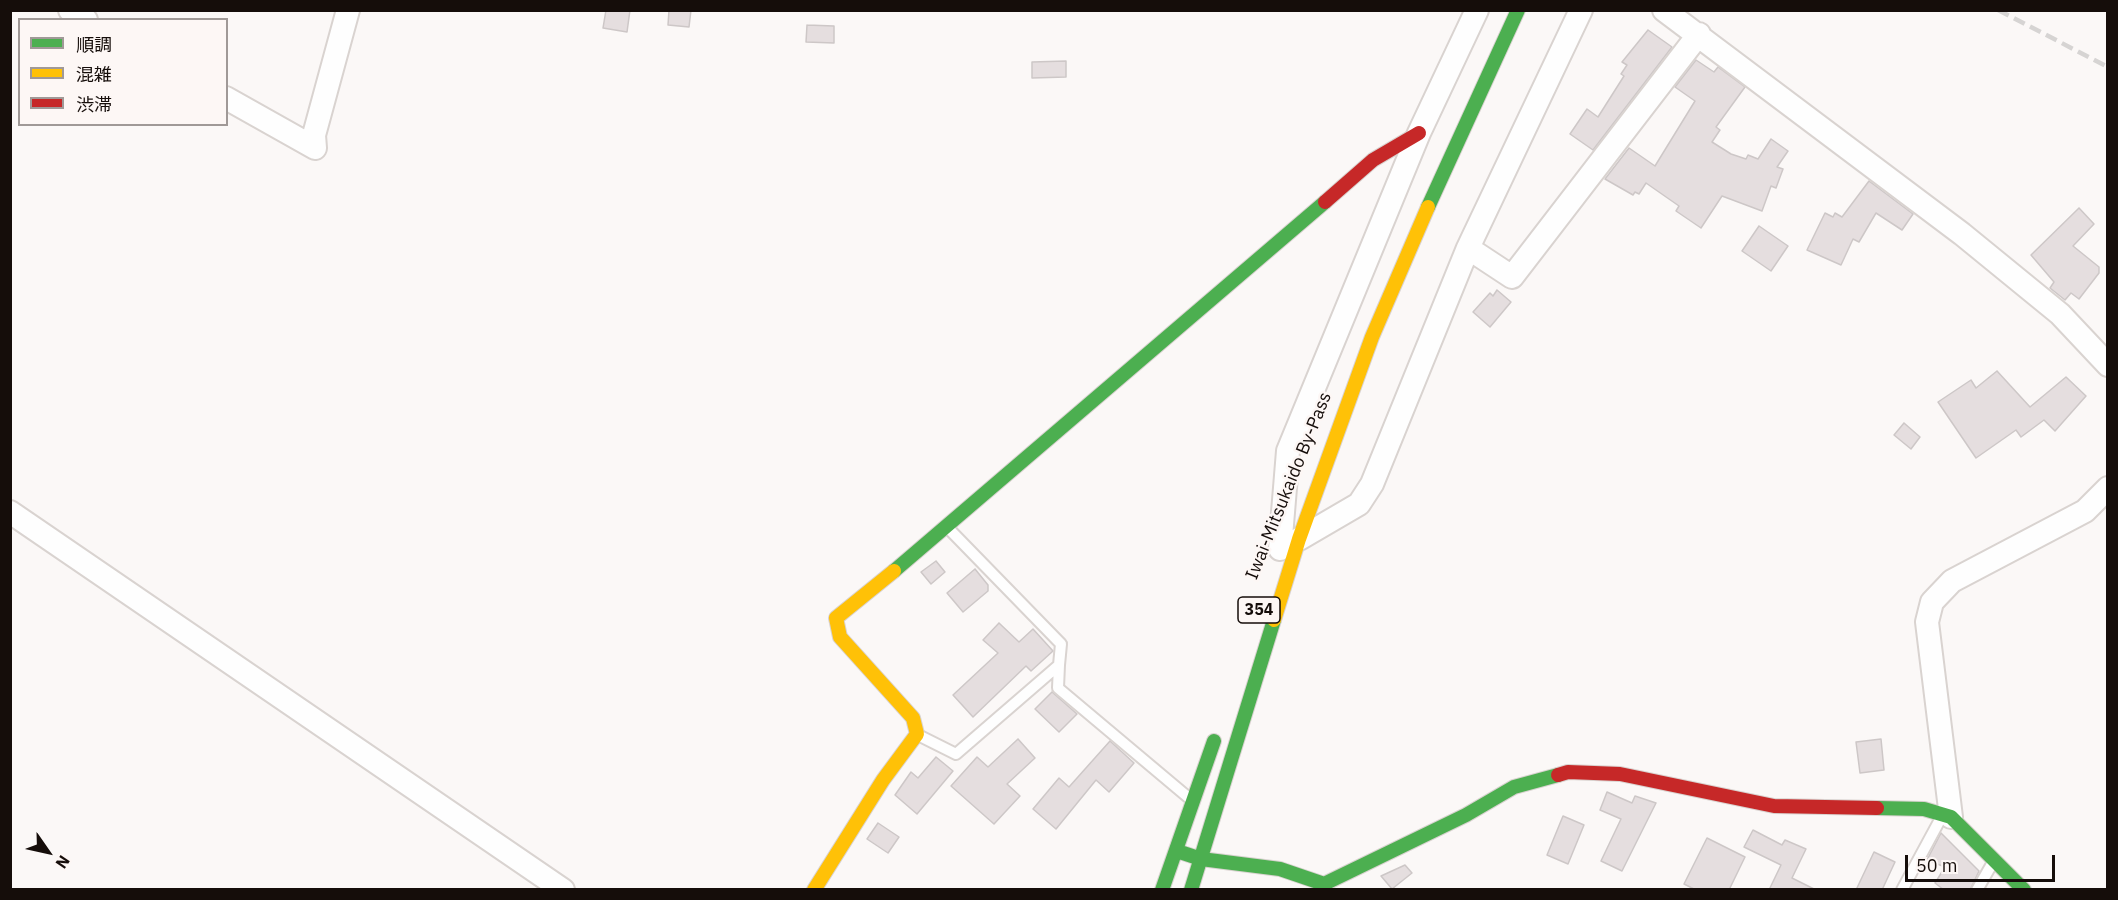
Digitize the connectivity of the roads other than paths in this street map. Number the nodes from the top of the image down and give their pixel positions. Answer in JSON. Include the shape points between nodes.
{"nodes":[{"id":1,"x":70,"y":10,"type":"edge"},
{"id":2,"x":348,"y":10,"type":"edge"},
{"id":3,"x":1477,"y":10,"type":"edge"},
{"id":4,"x":1518,"y":10,"type":"edge"},
{"id":5,"x":1581,"y":10,"type":"edge"},
{"id":6,"x":1664,"y":10,"type":"edge"},
{"id":7,"x":83,"y":18,"type":"edge"},
{"id":8,"x":1699,"y":34,"type":"junction"},
{"id":9,"x":228,"y":99,"type":"edge"},
{"id":10,"x":1419,"y":133,"type":"junction"},
{"id":11,"x":1468,"y":248,"type":"junction"},
{"id":12,"x":1372,"y":337,"type":"junction"},
{"id":13,"x":2108,"y":365,"type":"edge"},
{"id":14,"x":2108,"y":488,"type":"edge"},
{"id":15,"x":10,"y":512,"type":"edge"},
{"id":16,"x":947,"y":527,"type":"junction"},
{"id":17,"x":1285,"y":550,"type":"junction"},
{"id":18,"x":1059,"y":664,"type":"junction"},
{"id":19,"x":1219,"y":727,"type":"dead end"},
{"id":20,"x":917,"y":734,"type":"junction"},
{"id":21,"x":1194,"y":802,"type":"junction"},
{"id":22,"x":1947,"y":815,"type":"junction"},
{"id":23,"x":1177,"y":851,"type":"junction"},
{"id":24,"x":1201,"y":859,"type":"junction"},
{"id":25,"x":1994,"y":861,"type":"junction"},
{"id":26,"x":564,"y":890,"type":"edge"},
{"id":27,"x":814,"y":890,"type":"edge"},
{"id":28,"x":1162,"y":890,"type":"edge"},
{"id":29,"x":1191,"y":890,"type":"edge"},
{"id":30,"x":1902,"y":890,"type":"edge"},
{"id":31,"x":1977,"y":890,"type":"edge"},
{"id":32,"x":2024,"y":890,"type":"edge"}],
"edges":[{"from":1,"to":7,"type":"street"},
{"from":2,"to":9,"type":"street","via":[[314,135],[315,148]]},
{"from":3,"to":10,"type":"street"},
{"from":4,"to":12,"type":"main road","name":"Iwai-Mitsukaido By-Pass","number":"354"},
{"from":5,"to":11,"type":"street"},
{"from":6,"to":8,"type":"street"},
{"from":8,"to":11,"type":"street","via":[[1512,277]]},
{"from":8,"to":13,"type":"street","via":[[2051,306]]},
{"from":10,"to":16,"type":"main road","via":[[1373,160]]},
{"from":10,"to":17,"type":"street","via":[[1288,452]]},
{"from":11,"to":17,"type":"street","via":[[1372,484],[1359,504]]},
{"from":12,"to":17,"type":"main road","name":"Iwai-Mitsukaido By-Pass","number":"354"},
{"from":12,"to":17,"type":"main road","name":"Iwai-Mitsukaido By-Pass","number":"354","via":[[1316,458]]},
{"from":14,"to":22,"type":"street","via":[[2085,511],[1952,581],[1932,602],[1927,622]]},
{"from":15,"to":26,"type":"street"},
{"from":16,"to":18,"type":"lane","via":[[1061,644]]},
{"from":16,"to":20,"type":"main road","via":[[836,618],[840,638],[913,718]]},
{"from":17,"to":24,"type":"main road","name":"Iwai-Mitsukaido By-Pass","number":"354"},
{"from":18,"to":20,"type":"lane","via":[[956,754]]},
{"from":18,"to":21,"type":"lane","via":[[1058,688]]},
{"from":19,"to":21,"type":"main road"},
{"from":20,"to":27,"type":"main road","via":[[883,780]]},
{"from":21,"to":23,"type":"main road"},
{"from":22,"to":24,"type":"main road","via":[[1924,809],[1774,806],[1620,774],[1568,772],[1514,787],[1324,884],[1280,869]]},
{"from":22,"to":25,"type":"main road"},
{"from":22,"to":30,"type":"lane"},
{"from":23,"to":24,"type":"main road"},
{"from":23,"to":28,"type":"main road"},
{"from":24,"to":29,"type":"main road","name":"Iwai-Mitsukaido By-Pass","number":"354"},
{"from":25,"to":31,"type":"lane"},
{"from":25,"to":32,"type":"main road"}]}
